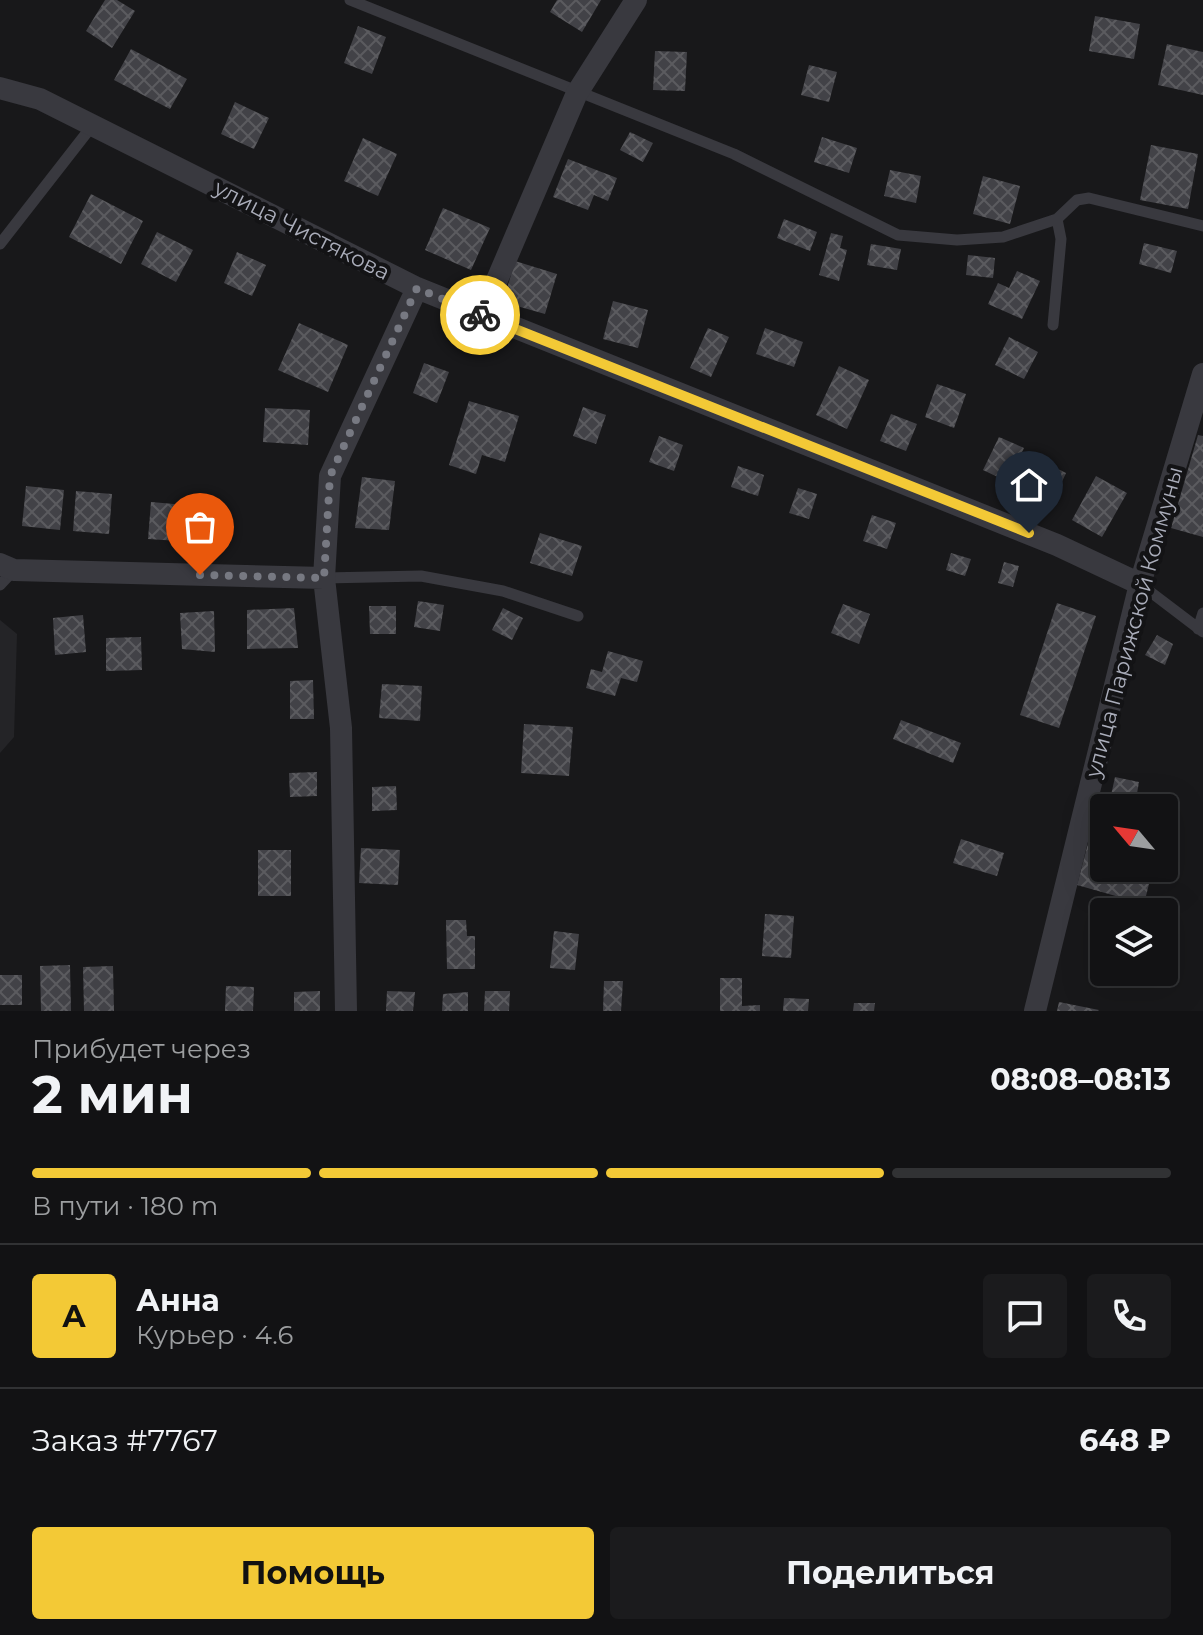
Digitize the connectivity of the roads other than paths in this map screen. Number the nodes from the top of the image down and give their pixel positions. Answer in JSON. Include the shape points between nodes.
{"nodes":[{"id":1,"x":350,"y":0,"type":"edge"},
{"id":2,"x":636,"y":0,"type":"edge"},
{"id":3,"x":0,"y":88,"type":"edge"},
{"id":4,"x":577,"y":93,"type":"junction"},
{"id":5,"x":92,"y":126,"type":"junction"},
{"id":6,"x":1057,"y":219,"type":"junction"},
{"id":7,"x":1203,"y":226,"type":"edge"},
{"id":8,"x":0,"y":244,"type":"edge"},
{"id":9,"x":417,"y":288,"type":"junction"},
{"id":10,"x":482,"y":315,"type":"junction"},
{"id":11,"x":1053,"y":325,"type":"dead end"},
{"id":12,"x":1203,"y":374,"type":"edge"},
{"id":13,"x":5,"y":573,"type":"edge"},
{"id":14,"x":324,"y":578,"type":"junction"},
{"id":15,"x":1140,"y":584,"type":"junction"},
{"id":16,"x":1203,"y":613,"type":"edge"},
{"id":17,"x":578,"y":616,"type":"dead end"},
{"id":18,"x":1201,"y":630,"type":"edge"},
{"id":19,"x":346,"y":1011,"type":"edge"},
{"id":20,"x":1035,"y":1011,"type":"edge"}],
"edges":[{"from":1,"to":4,"type":"lane"},
{"from":2,"to":4,"type":"street"},
{"from":3,"to":5,"type":"street","name":"улица Чистякова","via":[[40,99]]},
{"from":4,"to":6,"type":"lane","via":[[734,154],[898,235],[1003,237]]},
{"from":4,"to":10,"type":"street"},
{"from":5,"to":8,"type":"lane"},
{"from":5,"to":9,"type":"street","name":"улица Чистякова"},
{"from":6,"to":7,"type":"lane","via":[[1077,200],[1089,198]]},
{"from":6,"to":11,"type":"lane","via":[[1061,239]]},
{"from":9,"to":10,"type":"street","name":"улица Чистякова"},
{"from":9,"to":14,"type":"street","via":[[330,476]]},
{"from":10,"to":15,"type":"street","name":"улица Чистякова","via":[[1057,545]]},
{"from":12,"to":15,"type":"street","name":"улица Парижской Коммуны"},
{"from":13,"to":14,"type":"street"},
{"from":14,"to":17,"type":"lane","via":[[421,576],[503,591]]},
{"from":14,"to":19,"type":"street","via":[[341,728]]},
{"from":15,"to":18,"type":"lane"},
{"from":15,"to":20,"type":"street","name":"улица Парижской Коммуны"},
{"from":16,"to":18,"type":"lane"}]}
